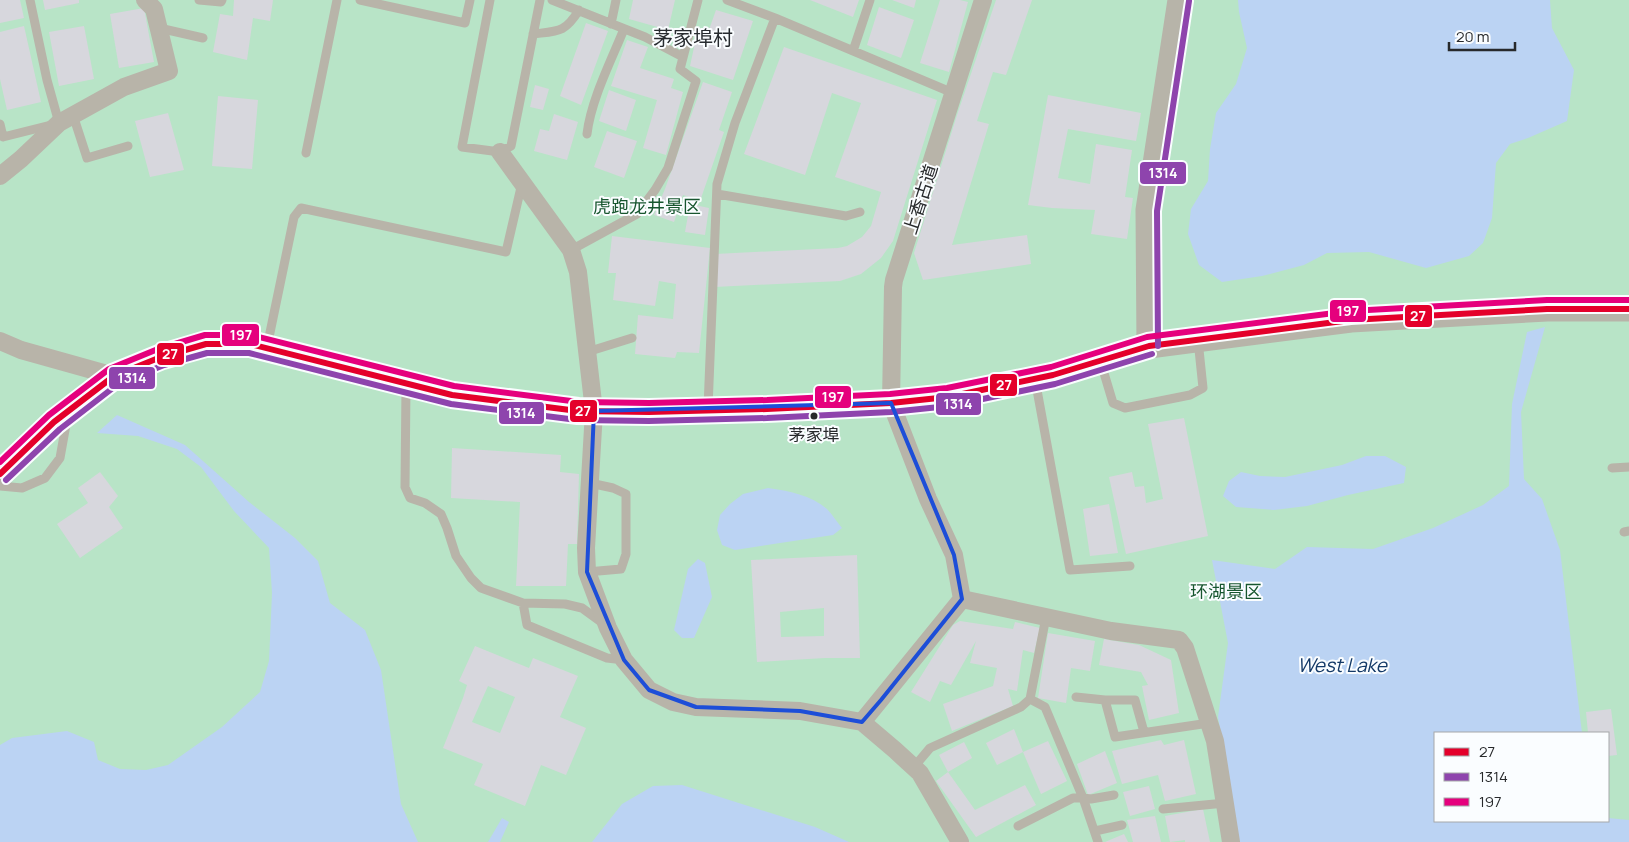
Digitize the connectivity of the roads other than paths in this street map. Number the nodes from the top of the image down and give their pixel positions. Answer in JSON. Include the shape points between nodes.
{"nodes":[{"id":1,"x":30,"y":0,"type":"edge"},
{"id":2,"x":145,"y":0,"type":"edge"},
{"id":3,"x":199,"y":0,"type":"edge"},
{"id":4,"x":222,"y":0,"type":"edge"},
{"id":5,"x":337,"y":0,"type":"edge"},
{"id":6,"x":360,"y":0,"type":"edge"},
{"id":7,"x":470,"y":0,"type":"edge"},
{"id":8,"x":490,"y":0,"type":"edge"},
{"id":9,"x":540,"y":0,"type":"edge"},
{"id":10,"x":552,"y":0,"type":"edge"},
{"id":11,"x":616,"y":0,"type":"edge"},
{"id":12,"x":698,"y":0,"type":"edge"},
{"id":13,"x":726,"y":0,"type":"edge"},
{"id":14,"x":870,"y":0,"type":"edge"},
{"id":15,"x":983,"y":0,"type":"edge"},
{"id":16,"x":1180,"y":0,"type":"edge"},
{"id":17,"x":579,"y":10,"type":"junction"},
{"id":18,"x":775,"y":18,"type":"junction"},
{"id":19,"x":612,"y":24,"type":"junction"},
{"id":20,"x":159,"y":28,"type":"junction"},
{"id":21,"x":624,"y":28,"type":"junction"},
{"id":22,"x":534,"y":34,"type":"junction"},
{"id":23,"x":202,"y":38,"type":"dead end"},
{"id":24,"x":853,"y":51,"type":"junction"},
{"id":25,"x":683,"y":56,"type":"junction"},
{"id":26,"x":953,"y":93,"type":"junction"},
{"id":27,"x":66,"y":119,"type":"junction"},
{"id":28,"x":0,"y":124,"type":"edge"},
{"id":29,"x":587,"y":134,"type":"dead end"},
{"id":30,"x":128,"y":146,"type":"dead end"},
{"id":31,"x":500,"y":152,"type":"junction"},
{"id":32,"x":306,"y":153,"type":"dead end"},
{"id":33,"x":0,"y":176,"type":"edge"},
{"id":34,"x":522,"y":182,"type":"junction"},
{"id":35,"x":717,"y":194,"type":"junction"},
{"id":36,"x":860,"y":212,"type":"dead end"},
{"id":37,"x":571,"y":250,"type":"junction"},
{"id":38,"x":1629,"y":309,"type":"edge"},
{"id":39,"x":632,"y":338,"type":"dead end"},
{"id":40,"x":1198,"y":340,"type":"junction"},
{"id":41,"x":0,"y":341,"type":"edge"},
{"id":42,"x":1149,"y":346,"type":"junction"},
{"id":43,"x":267,"y":348,"type":"junction"},
{"id":44,"x":587,"y":352,"type":"junction"},
{"id":45,"x":1100,"y":361,"type":"junction"},
{"id":46,"x":114,"y":376,"type":"junction"},
{"id":47,"x":1035,"y":379,"type":"junction"},
{"id":48,"x":406,"y":384,"type":"junction"},
{"id":49,"x":891,"y":403,"type":"junction"},
{"id":50,"x":69,"y":410,"type":"junction"},
{"id":51,"x":708,"y":410,"type":"junction"},
{"id":52,"x":594,"y":411,"type":"junction"},
{"id":53,"x":1629,"y":467,"type":"edge"},
{"id":54,"x":1612,"y":468,"type":"dead end"},
{"id":55,"x":0,"y":474,"type":"edge"},
{"id":56,"x":590,"y":482,"type":"junction"},
{"id":57,"x":0,"y":486,"type":"edge"},
{"id":58,"x":1130,"y":566,"type":"dead end"},
{"id":59,"x":587,"y":572,"type":"junction"},
{"id":60,"x":962,"y":599,"type":"junction"},
{"id":61,"x":524,"y":603,"type":"junction"},
{"id":62,"x":1046,"y":617,"type":"junction"},
{"id":63,"x":608,"y":628,"type":"junction"},
{"id":64,"x":624,"y":660,"type":"junction"},
{"id":65,"x":1076,"y":697,"type":"dead end"},
{"id":66,"x":1030,"y":699,"type":"junction"},
{"id":67,"x":1105,"y":700,"type":"junction"},
{"id":68,"x":862,"y":722,"type":"junction"},
{"id":69,"x":1209,"y":723,"type":"junction"},
{"id":70,"x":1144,"y":732,"type":"junction"},
{"id":71,"x":914,"y":767,"type":"junction"},
{"id":72,"x":1114,"y":795,"type":"dead end"},
{"id":73,"x":1083,"y":798,"type":"junction"},
{"id":74,"x":1225,"y":803,"type":"junction"},
{"id":75,"x":1163,"y":809,"type":"dead end"},
{"id":76,"x":1122,"y":825,"type":"dead end"},
{"id":77,"x":1018,"y":826,"type":"dead end"},
{"id":78,"x":1095,"y":831,"type":"junction"},
{"id":79,"x":960,"y":842,"type":"edge"},
{"id":80,"x":1098,"y":842,"type":"edge"},
{"id":81,"x":1231,"y":842,"type":"edge"}],
"edges":[{"from":1,"to":27,"type":"lane","via":[[47,80]]},
{"from":2,"to":20,"type":"street","via":[[154,9]]},
{"from":3,"to":4,"type":"lane"},
{"from":5,"to":32,"type":"lane"},
{"from":6,"to":7,"type":"lane","via":[[465,23]]},
{"from":8,"to":31,"type":"lane","via":[[462,147]]},
{"from":9,"to":22,"type":"lane"},
{"from":10,"to":17,"type":"lane"},
{"from":11,"to":19,"type":"lane"},
{"from":12,"to":25,"type":"lane"},
{"from":13,"to":18,"type":"lane"},
{"from":14,"to":24,"type":"lane"},
{"from":15,"to":26,"type":"street","name":"上香古道"},
{"from":16,"to":42,"type":"street","via":[[1148,210]]},
{"from":17,"to":19,"type":"lane"},
{"from":17,"to":22,"type":"lane","via":[[566,28]]},
{"from":18,"to":24,"type":"lane"},
{"from":18,"to":35,"type":"lane","via":[[735,123]]},
{"from":19,"to":21,"type":"lane"},
{"from":20,"to":23,"type":"lane"},
{"from":20,"to":27,"type":"street","via":[[169,71],[124,88]]},
{"from":21,"to":25,"type":"lane"},
{"from":21,"to":29,"type":"lane","via":[[595,102]]},
{"from":22,"to":31,"type":"lane","via":[[511,146]]},
{"from":24,"to":26,"type":"lane"},
{"from":25,"to":37,"type":"lane","via":[[680,68],[696,81],[668,168],[637,214]]},
{"from":26,"to":49,"type":"street","name":"上香古道","via":[[894,280]]},
{"from":27,"to":28,"type":"lane","via":[[3,137]]},
{"from":27,"to":30,"type":"lane","via":[[86,158]]},
{"from":27,"to":33,"type":"street"},
{"from":31,"to":34,"type":"street"},
{"from":34,"to":37,"type":"street"},
{"from":34,"to":43,"type":"lane","via":[[506,252],[301,208],[294,217]]},
{"from":35,"to":36,"type":"lane","via":[[846,216]]},
{"from":35,"to":51,"type":"lane"},
{"from":37,"to":44,"type":"street","via":[[578,272]]},
{"from":38,"to":40,"type":"street","via":[[1547,309],[1351,320]]},
{"from":39,"to":44,"type":"lane"},
{"from":40,"to":42,"type":"street"},
{"from":40,"to":45,"type":"lane","via":[[1203,388],[1190,395],[1125,408],[1113,403]]},
{"from":41,"to":46,"type":"street"},
{"from":42,"to":45,"type":"street"},
{"from":43,"to":46,"type":"street","via":[[250,344],[206,344],[161,357]]},
{"from":43,"to":48,"type":"street"},
{"from":44,"to":52,"type":"street"},
{"from":45,"to":47,"type":"street"},
{"from":46,"to":50,"type":"street"},
{"from":47,"to":49,"type":"street","via":[[948,397]]},
{"from":47,"to":58,"type":"lane","via":[[1070,570]]},
{"from":48,"to":52,"type":"street","via":[[452,395]]},
{"from":48,"to":61,"type":"lane","via":[[405,487],[410,498],[441,514],[456,556],[481,588]]},
{"from":49,"to":51,"type":"street"},
{"from":49,"to":60,"type":"street","via":[[954,556]]},
{"from":50,"to":55,"type":"street"},
{"from":50,"to":57,"type":"lane","via":[[60,458],[45,478],[22,488]]},
{"from":51,"to":52,"type":"street"},
{"from":52,"to":56,"type":"street"},
{"from":53,"to":54,"type":"lane"},
{"from":56,"to":59,"type":"street"},
{"from":56,"to":59,"type":"lane","via":[[626,494],[626,554],[621,569]]},
{"from":59,"to":63,"type":"street"},
{"from":60,"to":62,"type":"street"},
{"from":60,"to":68,"type":"street"},
{"from":61,"to":63,"type":"lane","via":[[582,608]]},
{"from":61,"to":64,"type":"lane","via":[[527,625],[607,658]]},
{"from":62,"to":66,"type":"lane"},
{"from":62,"to":69,"type":"street","via":[[1111,631],[1179,640],[1185,648]]},
{"from":63,"to":64,"type":"street"},
{"from":64,"to":68,"type":"street","via":[[649,690],[673,702],[696,707],[800,711]]},
{"from":65,"to":67,"type":"lane"},
{"from":66,"to":71,"type":"lane","via":[[1021,707],[930,748]]},
{"from":66,"to":73,"type":"lane","via":[[1045,707]]},
{"from":67,"to":70,"type":"lane","via":[[1135,700]]},
{"from":67,"to":70,"type":"lane","via":[[1114,737]]},
{"from":68,"to":71,"type":"street"},
{"from":69,"to":70,"type":"lane"},
{"from":69,"to":74,"type":"street"},
{"from":71,"to":79,"type":"street"},
{"from":72,"to":73,"type":"lane"},
{"from":73,"to":77,"type":"lane","via":[[1073,798]]},
{"from":73,"to":78,"type":"lane"},
{"from":74,"to":75,"type":"lane"},
{"from":74,"to":81,"type":"street"},
{"from":76,"to":78,"type":"lane"},
{"from":78,"to":80,"type":"lane"}]}
